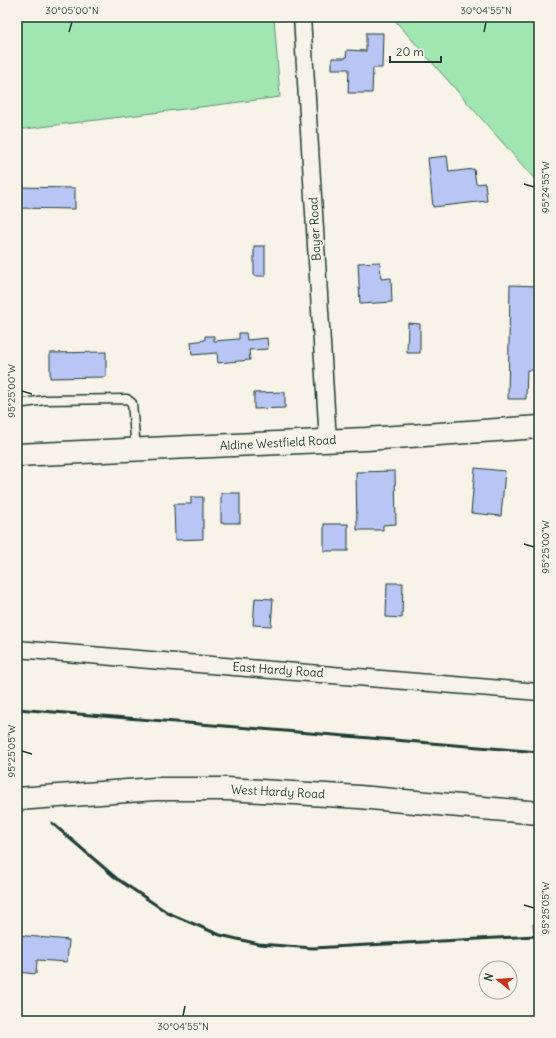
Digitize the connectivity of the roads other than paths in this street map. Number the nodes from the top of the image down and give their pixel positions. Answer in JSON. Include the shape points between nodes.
{"nodes":[{"id":1,"x":302,"y":17,"type":"edge"},
{"id":2,"x":17,"y":404,"type":"edge"},
{"id":3,"x":539,"y":427,"type":"edge"},
{"id":4,"x":328,"y":441,"type":"junction"},
{"id":5,"x":136,"y":450,"type":"junction"},
{"id":6,"x":17,"y":455,"type":"edge"},
{"id":7,"x":17,"y":649,"type":"edge"},
{"id":8,"x":539,"y":692,"type":"edge"},
{"id":9,"x":17,"y":799,"type":"edge"},
{"id":10,"x":539,"y":813,"type":"edge"}],
"edges":[{"from":1,"to":4,"type":"street","name":"Bayer Road"},
{"from":2,"to":5,"type":"lane","via":[[45,400],[127,399],[132,403]]},
{"from":3,"to":4,"type":"main road","name":"Aldine Westfield Road"},
{"from":4,"to":5,"type":"main road","name":"Aldine Westfield Road"},
{"from":5,"to":6,"type":"main road","name":"Aldine Westfield Road"},
{"from":7,"to":8,"type":"street","name":"East Hardy Road"},
{"from":9,"to":10,"type":"main road","name":"West Hardy Road","via":[[155,789],[227,789],[360,797]]}]}
